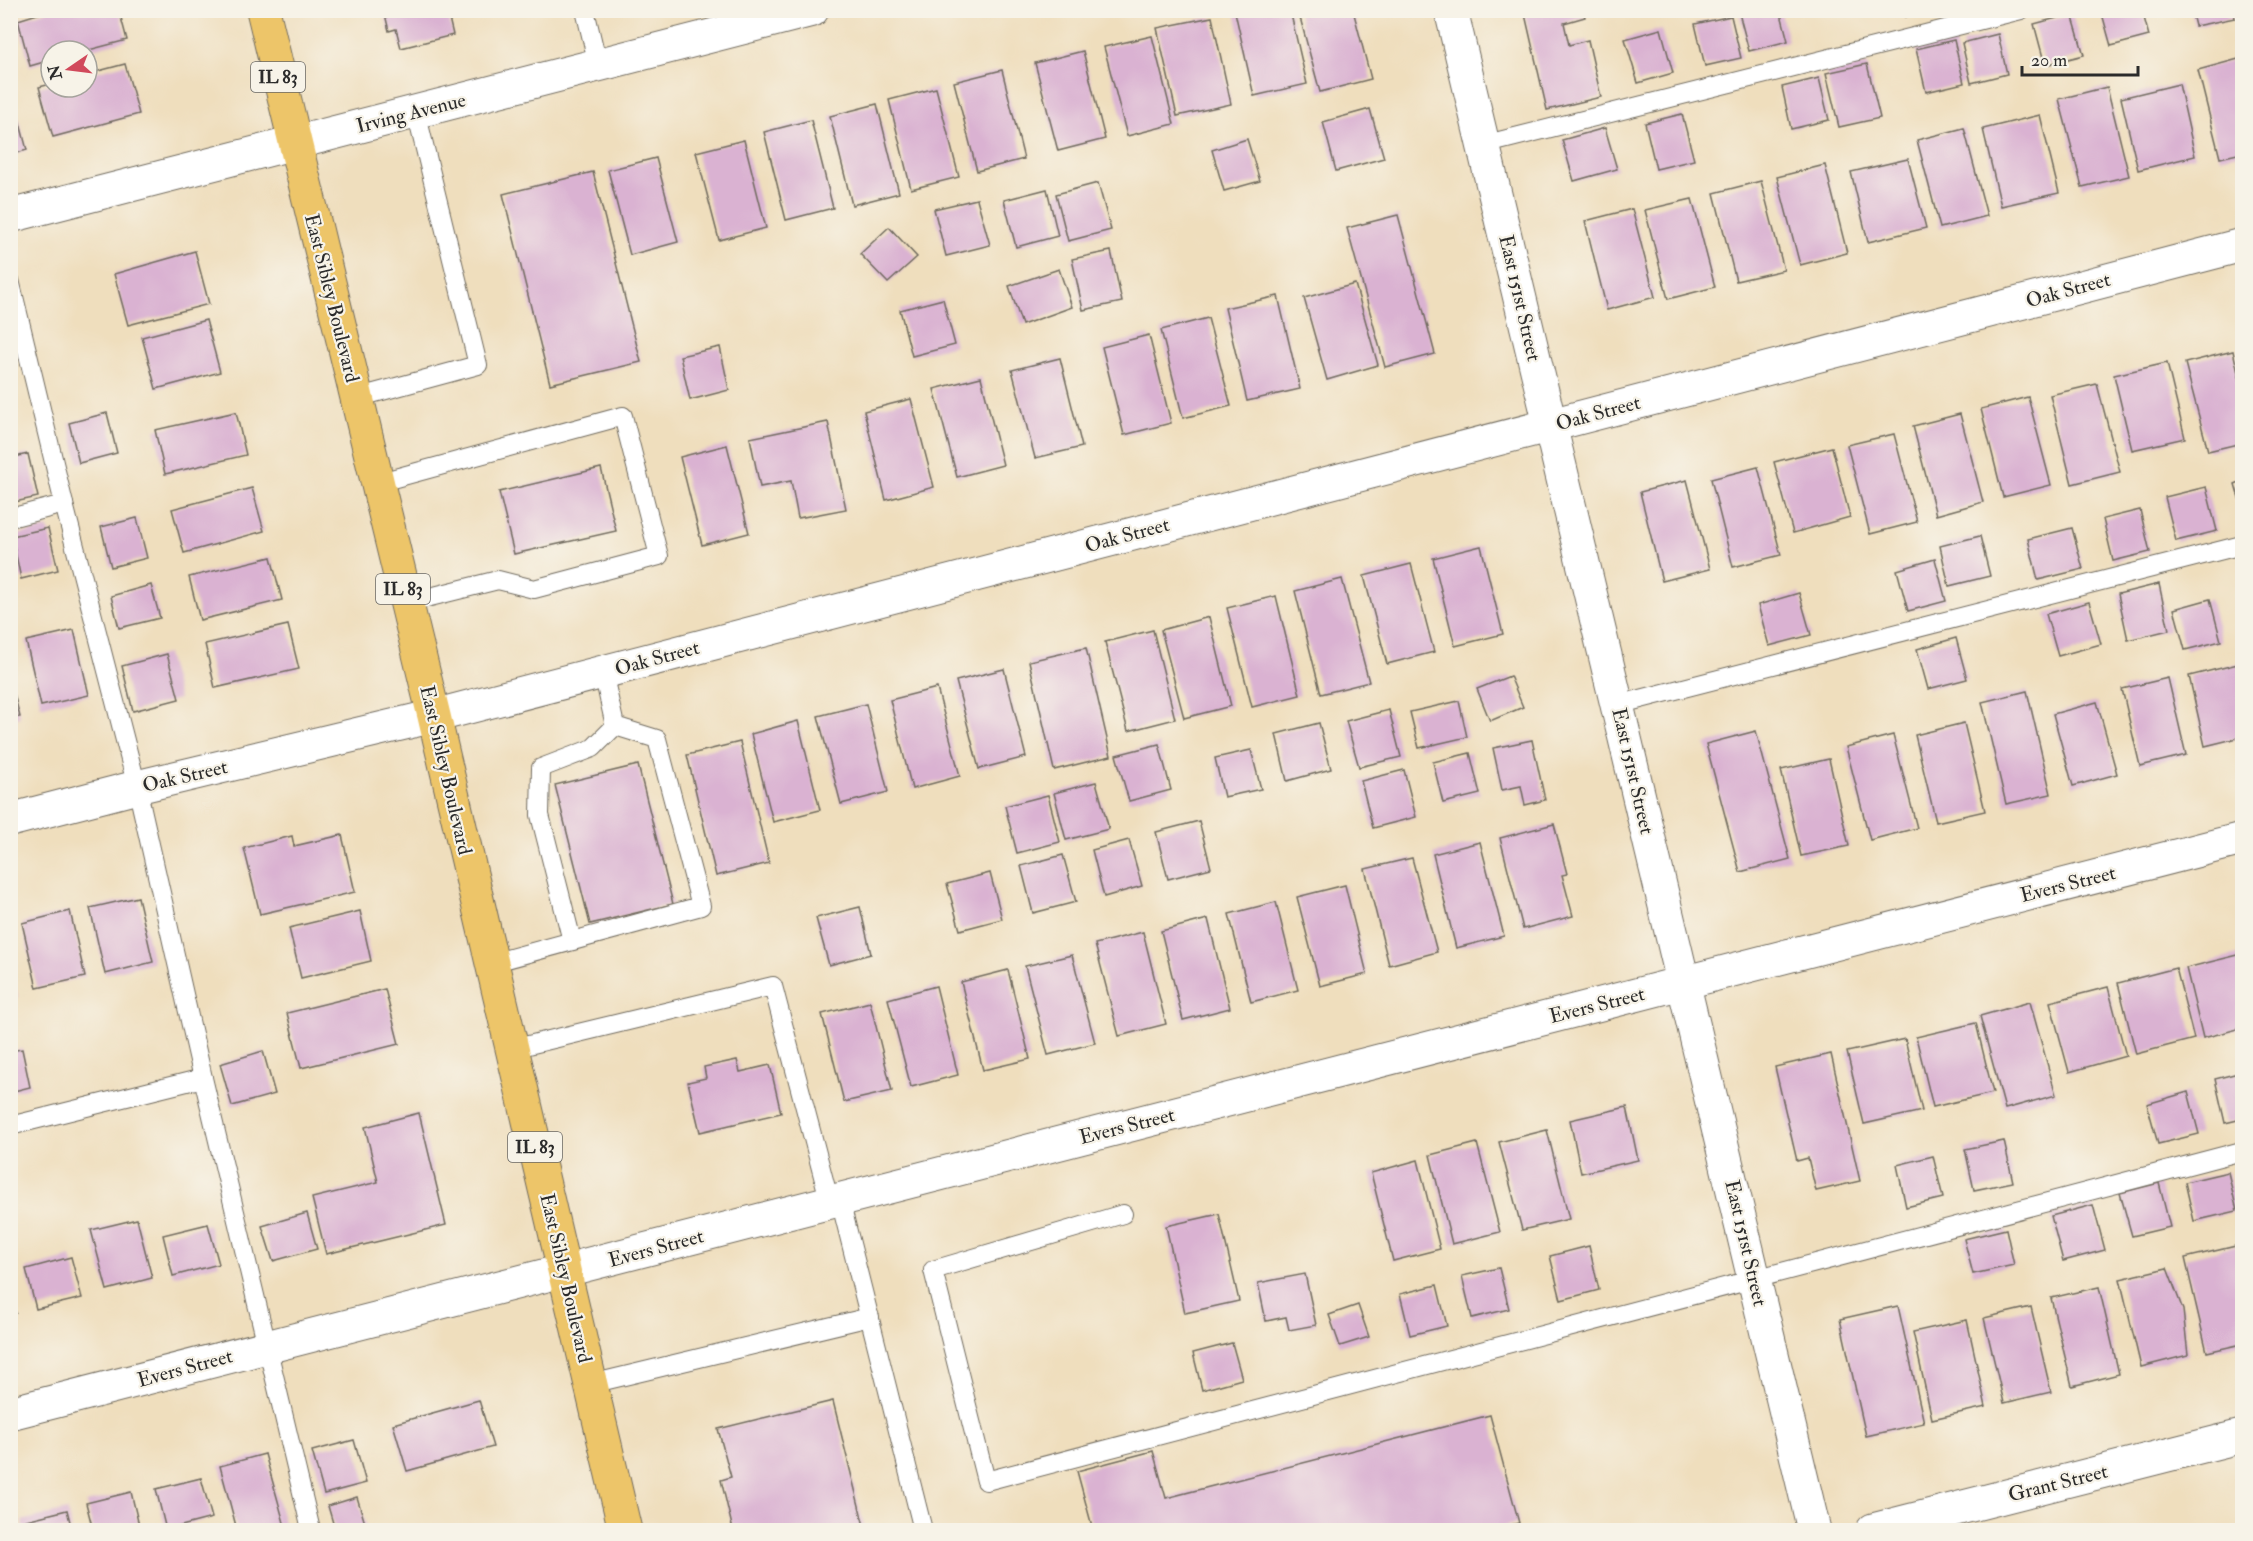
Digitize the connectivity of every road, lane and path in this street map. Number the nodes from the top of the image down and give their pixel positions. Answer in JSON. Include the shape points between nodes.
{"nodes":[{"id":1,"x":263,"y":10,"type":"edge"},
{"id":2,"x":585,"y":10,"type":"edge"},
{"id":3,"x":812,"y":10,"type":"edge"},
{"id":4,"x":1451,"y":10,"type":"edge"},
{"id":5,"x":2021,"y":10,"type":"edge"},
{"id":6,"x":598,"y":65,"type":"junction"},
{"id":7,"x":416,"y":112,"type":"junction"},
{"id":8,"x":294,"y":144,"type":"junction"},
{"id":9,"x":1483,"y":145,"type":"junction"},
{"id":10,"x":10,"y":216,"type":"edge"},
{"id":11,"x":2242,"y":245,"type":"edge"},
{"id":12,"x":10,"y":280,"type":"edge"},
{"id":13,"x":356,"y":398,"type":"junction"},
{"id":14,"x":1550,"y":425,"type":"junction"},
{"id":15,"x":377,"y":483,"type":"junction"},
{"id":16,"x":64,"y":504,"type":"junction"},
{"id":17,"x":10,"y":518,"type":"edge"},
{"id":18,"x":2242,"y":545,"type":"edge"},
{"id":19,"x":406,"y":603,"type":"junction"},
{"id":20,"x":603,"y":672,"type":"junction"},
{"id":21,"x":1617,"y":705,"type":"junction"},
{"id":22,"x":434,"y":716,"type":"junction"},
{"id":23,"x":615,"y":726,"type":"junction"},
{"id":24,"x":137,"y":788,"type":"junction"},
{"id":25,"x":10,"y":820,"type":"edge"},
{"id":26,"x":2242,"y":839,"type":"edge"},
{"id":27,"x":572,"y":941,"type":"junction"},
{"id":28,"x":492,"y":963,"type":"junction"},
{"id":29,"x":1684,"y":983,"type":"junction"},
{"id":30,"x":512,"y":1050,"type":"junction"},
{"id":31,"x":203,"y":1078,"type":"junction"},
{"id":32,"x":10,"y":1126,"type":"edge"},
{"id":33,"x":2242,"y":1151,"type":"edge"},
{"id":34,"x":835,"y":1202,"type":"junction"},
{"id":35,"x":1123,"y":1214,"type":"dead end"},
{"id":36,"x":565,"y":1271,"type":"junction"},
{"id":37,"x":1754,"y":1279,"type":"junction"},
{"id":38,"x":870,"y":1317,"type":"junction"},
{"id":39,"x":267,"y":1347,"type":"junction"},
{"id":40,"x":591,"y":1384,"type":"junction"},
{"id":41,"x":10,"y":1413,"type":"edge"},
{"id":42,"x":2242,"y":1436,"type":"edge"},
{"id":43,"x":311,"y":1530,"type":"edge"},
{"id":44,"x":625,"y":1530,"type":"edge"},
{"id":45,"x":923,"y":1530,"type":"edge"},
{"id":46,"x":1814,"y":1530,"type":"edge"},
{"id":47,"x":1873,"y":1530,"type":"edge"}],
"edges":[{"from":1,"to":8,"type":"main road","name":"East Sibley Boulevard","number":"IL 83"},
{"from":2,"to":6,"type":"lane"},
{"from":3,"to":6,"type":"street","name":"Irving Avenue"},
{"from":4,"to":9,"type":"street","name":"East 151st Street"},
{"from":5,"to":9,"type":"lane"},
{"from":6,"to":7,"type":"street","name":"Irving Avenue"},
{"from":7,"to":8,"type":"street","name":"Irving Avenue"},
{"from":7,"to":13,"type":"lane","via":[[478,365]]},
{"from":8,"to":10,"type":"street","name":"Irving Avenue"},
{"from":8,"to":13,"type":"main road","name":"East Sibley Boulevard","number":"IL 83"},
{"from":9,"to":14,"type":"street","name":"East 151st Street"},
{"from":11,"to":14,"type":"street","name":"Oak Street"},
{"from":12,"to":16,"type":"lane"},
{"from":13,"to":15,"type":"main road","name":"East Sibley Boulevard","number":"IL 83"},
{"from":14,"to":20,"type":"street","name":"Oak Street"},
{"from":14,"to":21,"type":"street","name":"East 151st Street"},
{"from":15,"to":19,"type":"main road","name":"East Sibley Boulevard","number":"IL 83"},
{"from":15,"to":19,"type":"lane","via":[[623,416],[659,556],[534,589],[498,580]]},
{"from":16,"to":17,"type":"lane"},
{"from":16,"to":24,"type":"lane"},
{"from":18,"to":21,"type":"lane"},
{"from":19,"to":22,"type":"main road","name":"East Sibley Boulevard","number":"IL 83"},
{"from":20,"to":22,"type":"street","name":"Oak Street"},
{"from":20,"to":23,"type":"lane"},
{"from":21,"to":29,"type":"street","name":"East 151st Street"},
{"from":22,"to":24,"type":"street","name":"Oak Street"},
{"from":22,"to":28,"type":"main road","name":"East Sibley Boulevard","number":"IL 83"},
{"from":23,"to":27,"type":"lane","via":[[593,748],[541,768],[540,815]]},
{"from":23,"to":27,"type":"lane","via":[[657,739],[702,906]]},
{"from":24,"to":25,"type":"street","name":"Oak Street"},
{"from":24,"to":31,"type":"lane"},
{"from":26,"to":29,"type":"street","name":"Evers Street"},
{"from":27,"to":28,"type":"lane"},
{"from":28,"to":30,"type":"main road","name":"East Sibley Boulevard","number":"IL 83"},
{"from":29,"to":34,"type":"street","name":"Evers Street"},
{"from":29,"to":37,"type":"street","name":"East 151st Street"},
{"from":30,"to":34,"type":"lane","via":[[773,986]]},
{"from":30,"to":36,"type":"main road","name":"East Sibley Boulevard","number":"IL 83"},
{"from":31,"to":32,"type":"lane"},
{"from":31,"to":39,"type":"lane"},
{"from":33,"to":37,"type":"lane"},
{"from":34,"to":36,"type":"street","name":"Evers Street"},
{"from":34,"to":38,"type":"lane"},
{"from":35,"to":37,"type":"lane","via":[[933,1270],[986,1481]]},
{"from":36,"to":39,"type":"street","name":"Evers Street"},
{"from":36,"to":40,"type":"main road","name":"East Sibley Boulevard","number":"IL 83"},
{"from":37,"to":46,"type":"street","name":"East 151st Street"},
{"from":38,"to":40,"type":"lane"},
{"from":38,"to":45,"type":"lane"},
{"from":39,"to":41,"type":"street","name":"Evers Street"},
{"from":39,"to":43,"type":"lane"},
{"from":40,"to":44,"type":"main road","name":"East Sibley Boulevard","number":"IL 83"},
{"from":42,"to":47,"type":"street","name":"Grant Street"}]}
